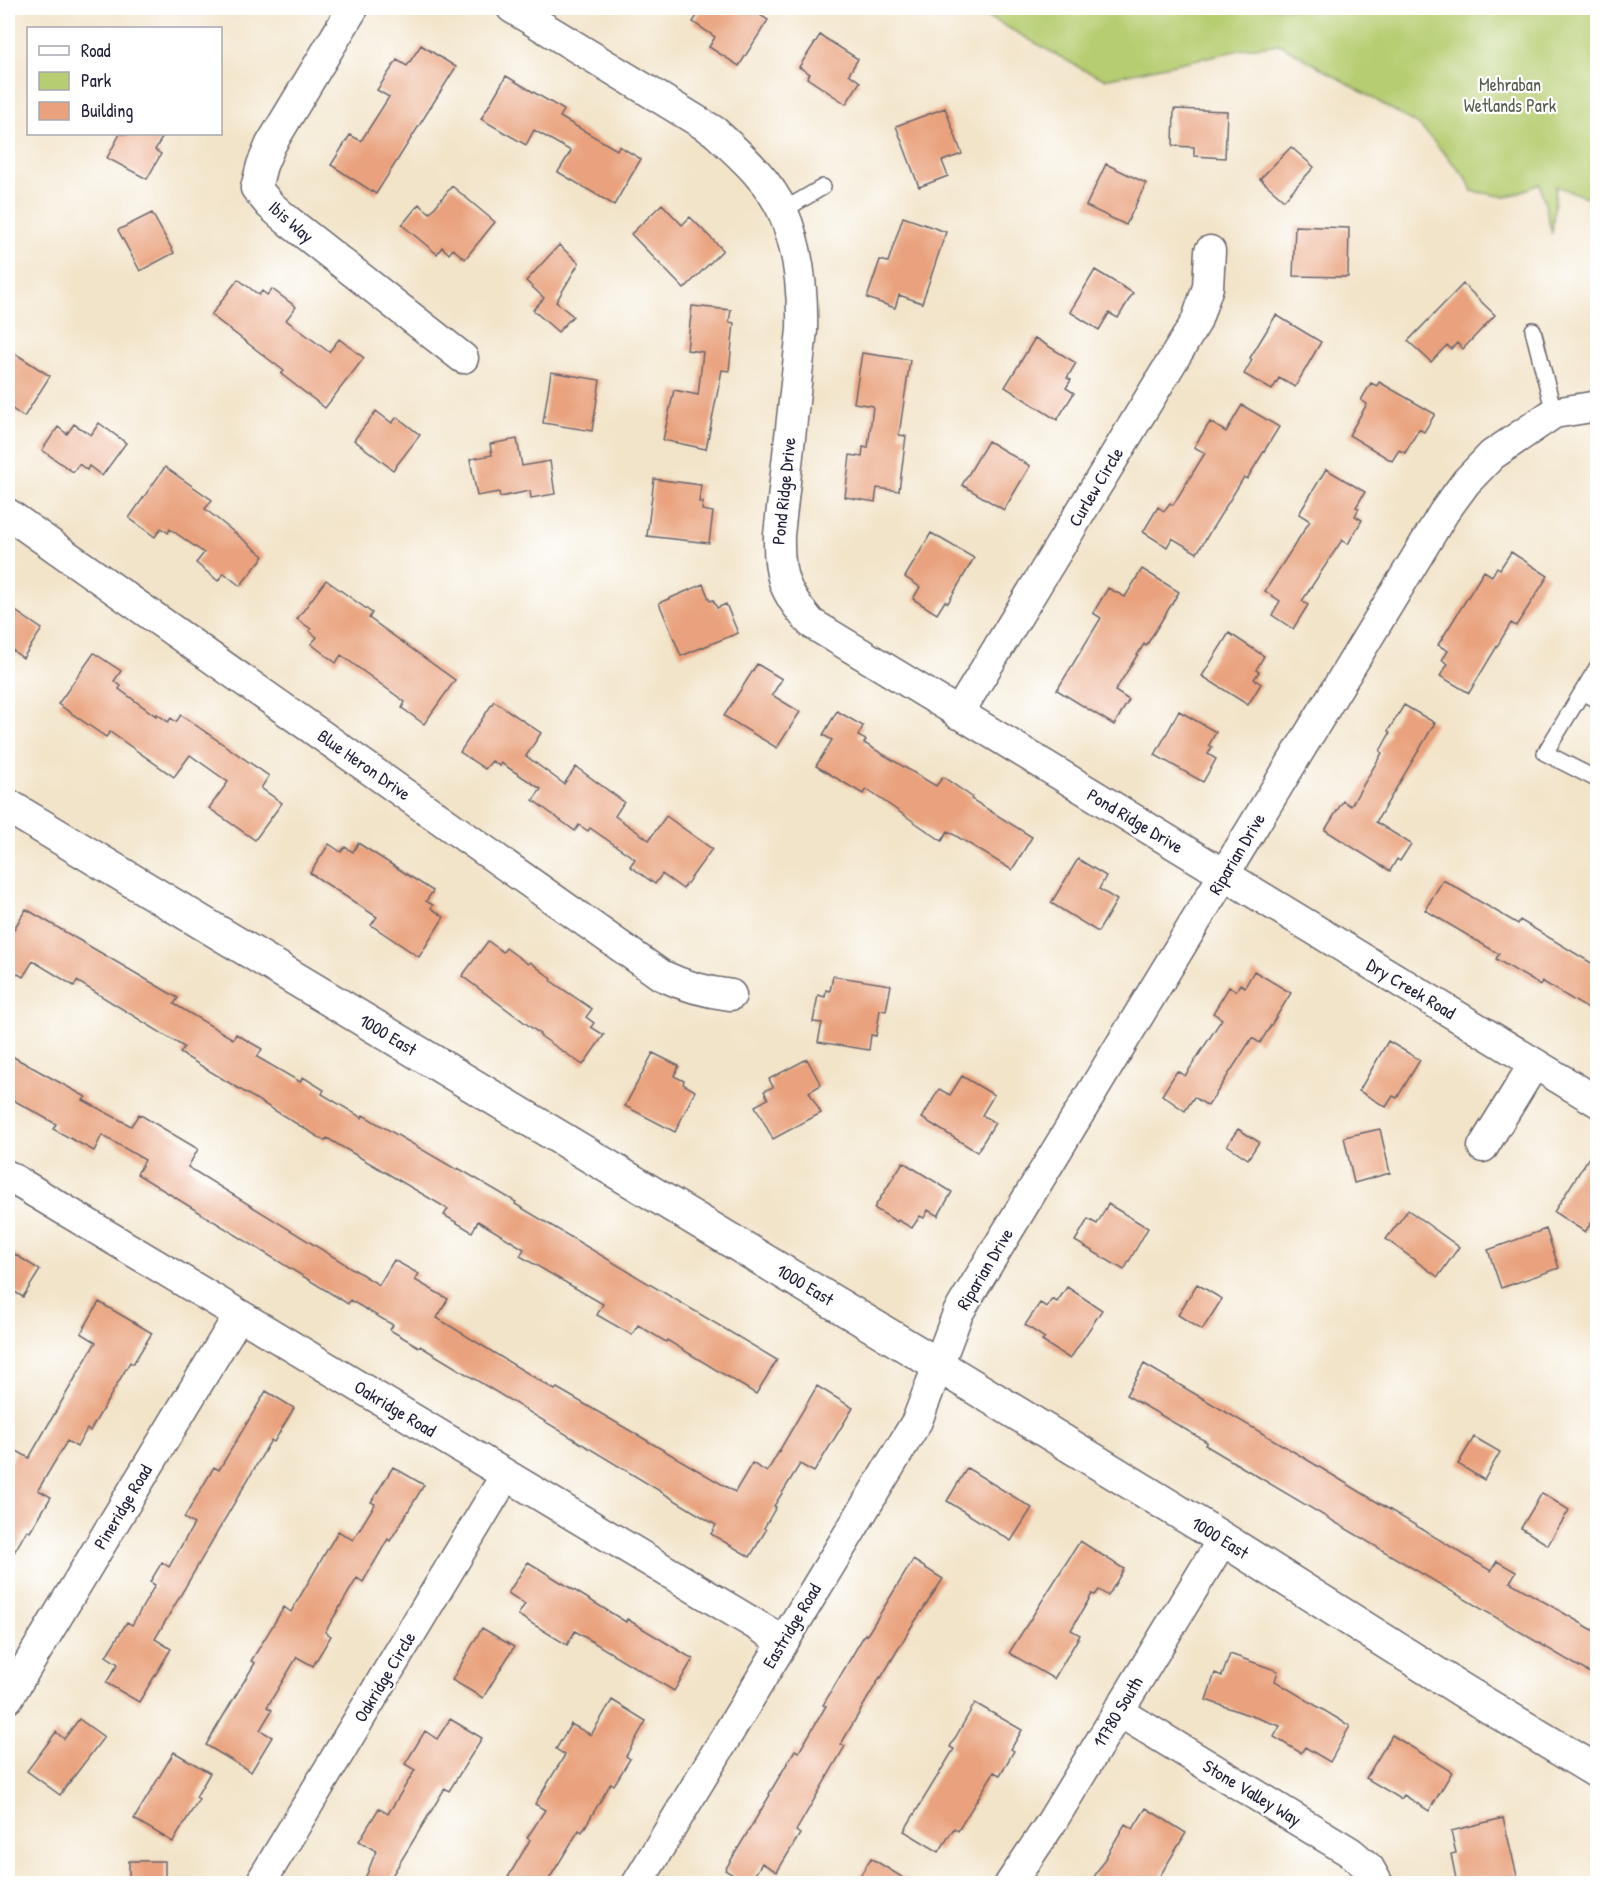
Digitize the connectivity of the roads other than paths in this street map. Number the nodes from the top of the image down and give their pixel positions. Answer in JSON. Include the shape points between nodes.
{"nodes":[{"id":1,"x":353,"y":8,"type":"edge"},
{"id":2,"x":512,"y":8,"type":"edge"},
{"id":3,"x":823,"y":187,"type":"dead end"},
{"id":4,"x":783,"y":211,"type":"junction"},
{"id":5,"x":1210,"y":252,"type":"dead end"},
{"id":6,"x":1533,"y":330,"type":"dead end"},
{"id":7,"x":463,"y":358,"type":"dead end"},
{"id":8,"x":1598,"y":406,"type":"edge"},
{"id":9,"x":1554,"y":413,"type":"junction"},
{"id":10,"x":8,"y":514,"type":"edge"},
{"id":11,"x":1598,"y":666,"type":"edge"},
{"id":12,"x":1582,"y":692,"type":"junction"},
{"id":13,"x":1598,"y":701,"type":"edge"},
{"id":14,"x":958,"y":714,"type":"junction"},
{"id":15,"x":1598,"y":780,"type":"edge"},
{"id":16,"x":8,"y":806,"type":"edge"},
{"id":17,"x":1224,"y":875,"type":"junction"},
{"id":18,"x":731,"y":995,"type":"dead end"},
{"id":19,"x":1534,"y":1064,"type":"junction"},
{"id":20,"x":1598,"y":1102,"type":"edge"},
{"id":21,"x":1483,"y":1147,"type":"dead end"},
{"id":22,"x":8,"y":1176,"type":"edge"},
{"id":23,"x":238,"y":1315,"type":"junction"},
{"id":24,"x":938,"y":1365,"type":"junction"},
{"id":25,"x":506,"y":1475,"type":"junction"},
{"id":26,"x":1223,"y":1539,"type":"junction"},
{"id":27,"x":783,"y":1641,"type":"junction"},
{"id":28,"x":8,"y":1698,"type":"edge"},
{"id":29,"x":1118,"y":1711,"type":"junction"},
{"id":30,"x":1598,"y":1772,"type":"edge"},
{"id":31,"x":263,"y":1879,"type":"dead end"},
{"id":32,"x":637,"y":1884,"type":"edge"},
{"id":33,"x":1010,"y":1884,"type":"edge"},
{"id":34,"x":1378,"y":1884,"type":"edge"}],
"edges":[{"from":1,"to":7,"type":"street","name":"Ibis Way","via":[[271,144],[256,188],[287,220]]},
{"from":2,"to":4,"type":"street","name":"Pond Ridge Drive","via":[[714,131],[742,156]]},
{"from":3,"to":4,"type":"lane"},
{"from":4,"to":14,"type":"street","name":"Pond Ridge Drive","via":[[802,299],[802,330],[778,535],[784,584],[790,598],[811,623]]},
{"from":5,"to":14,"type":"street","name":"Curlew Circle","via":[[1208,287],[1196,322]]},
{"from":6,"to":9,"type":"lane"},
{"from":8,"to":9,"type":"street","name":"Riparian Drive"},
{"from":9,"to":17,"type":"street","name":"Riparian Drive","via":[[1492,455],[1444,512]]},
{"from":10,"to":18,"type":"street","name":"Blue Heron Drive","via":[[661,975],[707,993]]},
{"from":11,"to":12,"type":"lane"},
{"from":12,"to":13,"type":"lane"},
{"from":12,"to":15,"type":"lane","via":[[1545,753]]},
{"from":14,"to":17,"type":"street","name":"Pond Ridge Drive"},
{"from":16,"to":24,"type":"street","name":"1000 East"},
{"from":17,"to":19,"type":"street","name":"Dry Creek Road"},
{"from":17,"to":24,"type":"street","name":"Riparian Drive","via":[[958,1313]]},
{"from":19,"to":20,"type":"street","name":"Dry Creek Road"},
{"from":19,"to":21,"type":"street"},
{"from":22,"to":23,"type":"street","name":"Oakridge Road"},
{"from":23,"to":25,"type":"street","name":"Oakridge Road"},
{"from":23,"to":28,"type":"street","name":"Pineridge Road"},
{"from":24,"to":26,"type":"street","name":"1000 East"},
{"from":24,"to":27,"type":"street","name":"Eastridge Road","via":[[917,1421]]},
{"from":25,"to":27,"type":"street","name":"Oakridge Road"},
{"from":25,"to":31,"type":"street","name":"Oakridge Circle"},
{"from":26,"to":29,"type":"street","name":"11780 South"},
{"from":26,"to":30,"type":"street","name":"1000 East"},
{"from":27,"to":32,"type":"street","name":"Eastridge Road"},
{"from":29,"to":33,"type":"street","name":"11780 South"},
{"from":29,"to":34,"type":"street","name":"Stone Valley Way","via":[[1350,1852],[1369,1868]]}]}
